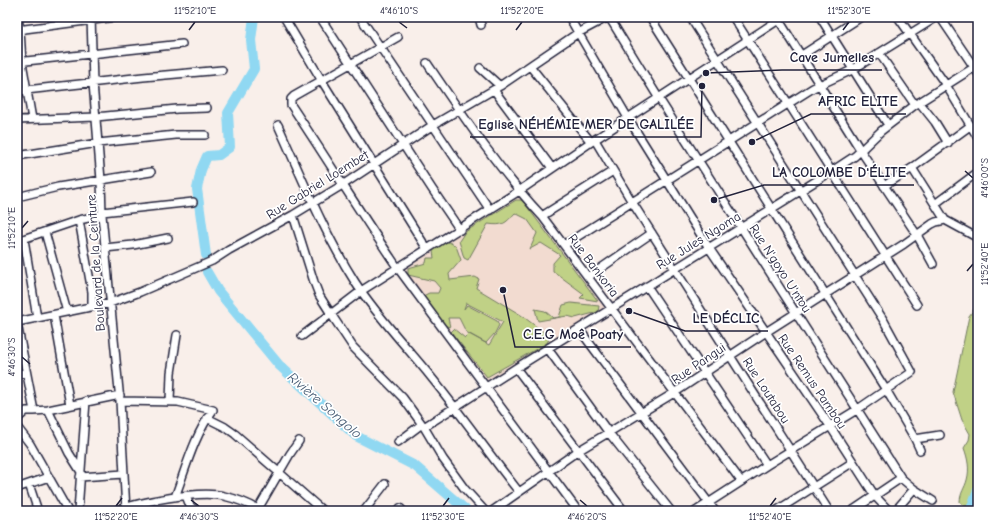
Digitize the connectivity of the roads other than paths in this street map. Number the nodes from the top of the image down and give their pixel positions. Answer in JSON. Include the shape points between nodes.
{"nodes":[{"id":1,"x":18,"y":17,"type":"edge"},
{"id":2,"x":116,"y":17,"type":"edge"},
{"id":3,"x":284,"y":17,"type":"edge"},
{"id":4,"x":320,"y":17,"type":"edge"},
{"id":5,"x":360,"y":17,"type":"edge"},
{"id":6,"x":479,"y":17,"type":"edge"},
{"id":7,"x":568,"y":17,"type":"edge"},
{"id":8,"x":608,"y":17,"type":"edge"},
{"id":9,"x":650,"y":17,"type":"edge"},
{"id":10,"x":690,"y":17,"type":"edge"},
{"id":11,"x":733,"y":17,"type":"edge"},
{"id":12,"x":820,"y":17,"type":"edge"},
{"id":13,"x":861,"y":17,"type":"edge"},
{"id":14,"x":898,"y":17,"type":"edge"},
{"id":15,"x":937,"y":17,"type":"edge"},
{"id":16,"x":940,"y":17,"type":"edge"},
{"id":17,"x":779,"y":18,"type":"edge"},
{"id":18,"x":91,"y":19,"type":"edge"},
{"id":19,"x":482,"y":25,"type":"dead end"},
{"id":20,"x":18,"y":30,"type":"edge"},
{"id":21,"x":578,"y":33,"type":"junction"},
{"id":22,"x":910,"y":34,"type":"junction"},
{"id":23,"x":832,"y":36,"type":"junction"},
{"id":24,"x":398,"y":38,"type":"dead end"},
{"id":25,"x":748,"y":40,"type":"junction"},
{"id":26,"x":182,"y":44,"type":"dead end"},
{"id":27,"x":380,"y":47,"type":"junction"},
{"id":28,"x":879,"y":53,"type":"junction"},
{"id":29,"x":92,"y":54,"type":"junction"},
{"id":30,"x":802,"y":55,"type":"junction"},
{"id":31,"x":717,"y":60,"type":"junction"},
{"id":32,"x":19,"y":62,"type":"edge"},
{"id":33,"x":427,"y":63,"type":"dead end"},
{"id":34,"x":352,"y":64,"type":"junction"},
{"id":35,"x":530,"y":66,"type":"junction"},
{"id":36,"x":480,"y":68,"type":"dead end"},
{"id":37,"x":977,"y":68,"type":"edge"},
{"id":38,"x":222,"y":70,"type":"dead end"},
{"id":39,"x":852,"y":70,"type":"junction"},
{"id":40,"x":689,"y":78,"type":"junction"},
{"id":41,"x":322,"y":82,"type":"junction"},
{"id":42,"x":93,"y":83,"type":"junction"},
{"id":43,"x":820,"y":85,"type":"junction"},
{"id":44,"x":946,"y":85,"type":"junction"},
{"id":45,"x":500,"y":86,"type":"junction"},
{"id":46,"x":494,"y":90,"type":"junction"},
{"id":47,"x":17,"y":91,"type":"edge"},
{"id":48,"x":27,"y":91,"type":"junction"},
{"id":49,"x":658,"y":98,"type":"junction"},
{"id":50,"x":788,"y":104,"type":"junction"},
{"id":51,"x":917,"y":104,"type":"junction"},
{"id":52,"x":207,"y":108,"type":"dead end"},
{"id":53,"x":459,"y":110,"type":"junction"},
{"id":54,"x":96,"y":117,"type":"junction"},
{"id":55,"x":628,"y":118,"type":"junction"},
{"id":56,"x":32,"y":119,"type":"junction"},
{"id":57,"x":17,"y":120,"type":"edge"},
{"id":58,"x":757,"y":123,"type":"junction"},
{"id":59,"x":278,"y":125,"type":"dead end"},
{"id":60,"x":433,"y":125,"type":"junction"},
{"id":61,"x":888,"y":125,"type":"junction"},
{"id":62,"x":970,"y":126,"type":"junction"},
{"id":63,"x":205,"y":135,"type":"dead end"},
{"id":64,"x":978,"y":136,"type":"edge"},
{"id":65,"x":593,"y":141,"type":"junction"},
{"id":66,"x":728,"y":141,"type":"junction"},
{"id":67,"x":98,"y":143,"type":"junction"},
{"id":68,"x":948,"y":143,"type":"junction"},
{"id":69,"x":404,"y":144,"type":"junction"},
{"id":70,"x":861,"y":151,"type":"junction"},
{"id":71,"x":17,"y":156,"type":"edge"},
{"id":72,"x":698,"y":160,"type":"junction"},
{"id":73,"x":374,"y":164,"type":"junction"},
{"id":74,"x":552,"y":168,"type":"junction"},
{"id":75,"x":912,"y":168,"type":"junction"},
{"id":76,"x":832,"y":171,"type":"junction"},
{"id":77,"x":151,"y":172,"type":"dead end"},
{"id":78,"x":613,"y":172,"type":"junction"},
{"id":79,"x":978,"y":172,"type":"edge"},
{"id":80,"x":101,"y":180,"type":"junction"},
{"id":81,"x":667,"y":180,"type":"junction"},
{"id":82,"x":344,"y":184,"type":"junction"},
{"id":83,"x":884,"y":186,"type":"junction"},
{"id":84,"x":801,"y":190,"type":"junction"},
{"id":85,"x":519,"y":191,"type":"junction"},
{"id":86,"x":17,"y":196,"type":"edge"},
{"id":87,"x":192,"y":202,"type":"dead end"},
{"id":88,"x":632,"y":202,"type":"junction"},
{"id":89,"x":313,"y":203,"type":"junction"},
{"id":90,"x":935,"y":204,"type":"junction"},
{"id":91,"x":771,"y":209,"type":"junction"},
{"id":92,"x":490,"y":210,"type":"junction"},
{"id":93,"x":102,"y":214,"type":"junction"},
{"id":94,"x":293,"y":215,"type":"junction"},
{"id":95,"x":542,"y":216,"type":"junction"},
{"id":96,"x":79,"y":220,"type":"junction"},
{"id":97,"x":945,"y":220,"type":"junction"},
{"id":98,"x":741,"y":228,"type":"junction"},
{"id":99,"x":460,"y":230,"type":"junction"},
{"id":100,"x":45,"y":232,"type":"junction"},
{"id":101,"x":652,"y":233,"type":"junction"},
{"id":102,"x":917,"y":235,"type":"junction"},
{"id":103,"x":168,"y":238,"type":"dead end"},
{"id":104,"x":978,"y":238,"type":"edge"},
{"id":105,"x":20,"y":240,"type":"edge"},
{"id":106,"x":564,"y":245,"type":"junction"},
{"id":107,"x":105,"y":248,"type":"junction"},
{"id":108,"x":709,"y":248,"type":"junction"},
{"id":109,"x":427,"y":249,"type":"junction"},
{"id":110,"x":886,"y":255,"type":"junction"},
{"id":111,"x":933,"y":264,"type":"dead end"},
{"id":112,"x":397,"y":267,"type":"junction"},
{"id":113,"x":675,"y":268,"type":"junction"},
{"id":114,"x":854,"y":276,"type":"junction"},
{"id":115,"x":588,"y":277,"type":"junction"},
{"id":116,"x":647,"y":286,"type":"junction"},
{"id":117,"x":361,"y":291,"type":"junction"},
{"id":118,"x":825,"y":295,"type":"junction"},
{"id":119,"x":110,"y":303,"type":"junction"},
{"id":120,"x":917,"y":305,"type":"dead end"},
{"id":121,"x":92,"y":307,"type":"junction"},
{"id":122,"x":611,"y":309,"type":"junction"},
{"id":123,"x":67,"y":312,"type":"junction"},
{"id":124,"x":796,"y":313,"type":"junction"},
{"id":125,"x":331,"y":314,"type":"junction"},
{"id":126,"x":54,"y":315,"type":"junction"},
{"id":127,"x":38,"y":318,"type":"junction"},
{"id":128,"x":17,"y":322,"type":"edge"},
{"id":129,"x":579,"y":329,"type":"junction"},
{"id":130,"x":766,"y":332,"type":"junction"},
{"id":131,"x":177,"y":335,"type":"dead end"},
{"id":132,"x":302,"y":336,"type":"dead end"},
{"id":133,"x":548,"y":349,"type":"junction"},
{"id":134,"x":731,"y":355,"type":"junction"},
{"id":135,"x":516,"y":368,"type":"junction"},
{"id":136,"x":26,"y":372,"type":"junction"},
{"id":137,"x":704,"y":373,"type":"junction"},
{"id":138,"x":17,"y":374,"type":"edge"},
{"id":139,"x":485,"y":388,"type":"junction"},
{"id":140,"x":886,"y":390,"type":"junction"},
{"id":141,"x":674,"y":393,"type":"junction"},
{"id":142,"x":120,"y":398,"type":"junction"},
{"id":143,"x":86,"y":401,"type":"junction"},
{"id":144,"x":170,"y":402,"type":"junction"},
{"id":145,"x":70,"y":404,"type":"junction"},
{"id":146,"x":456,"y":408,"type":"junction"},
{"id":147,"x":858,"y":409,"type":"junction"},
{"id":148,"x":48,"y":410,"type":"junction"},
{"id":149,"x":34,"y":412,"type":"junction"},
{"id":150,"x":642,"y":413,"type":"junction"},
{"id":151,"x":17,"y":418,"type":"edge"},
{"id":152,"x":207,"y":418,"type":"junction"},
{"id":153,"x":424,"y":426,"type":"junction"},
{"id":154,"x":830,"y":426,"type":"junction"},
{"id":155,"x":17,"y":427,"type":"edge"},
{"id":156,"x":609,"y":433,"type":"junction"},
{"id":157,"x":940,"y":435,"type":"dead end"},
{"id":158,"x":915,"y":439,"type":"junction"},
{"id":159,"x":299,"y":441,"type":"dead end"},
{"id":160,"x":398,"y":442,"type":"dead end"},
{"id":161,"x":791,"y":450,"type":"junction"},
{"id":162,"x":920,"y":450,"type":"dead end"},
{"id":163,"x":578,"y":451,"type":"junction"},
{"id":164,"x":853,"y":462,"type":"junction"},
{"id":165,"x":767,"y":465,"type":"junction"},
{"id":166,"x":548,"y":472,"type":"junction"},
{"id":167,"x":279,"y":473,"type":"junction"},
{"id":168,"x":124,"y":474,"type":"junction"},
{"id":169,"x":81,"y":475,"type":"junction"},
{"id":170,"x":49,"y":477,"type":"junction"},
{"id":171,"x":901,"y":478,"type":"junction"},
{"id":172,"x":741,"y":481,"type":"junction"},
{"id":173,"x":29,"y":484,"type":"junction"},
{"id":174,"x":385,"y":484,"type":"dead end"},
{"id":175,"x":814,"y":486,"type":"junction"},
{"id":176,"x":17,"y":488,"type":"edge"},
{"id":177,"x":914,"y":490,"type":"junction"},
{"id":178,"x":519,"y":492,"type":"junction"},
{"id":179,"x":186,"y":496,"type":"junction"},
{"id":180,"x":876,"y":496,"type":"junction"},
{"id":181,"x":175,"y":497,"type":"junction"},
{"id":182,"x":933,"y":501,"type":"dead end"},
{"id":183,"x":709,"y":502,"type":"junction"},
{"id":184,"x":188,"y":508,"type":"edge"},
{"id":185,"x":125,"y":509,"type":"edge"},
{"id":186,"x":260,"y":510,"type":"edge"},
{"id":187,"x":38,"y":511,"type":"edge"},
{"id":188,"x":68,"y":511,"type":"edge"},
{"id":189,"x":78,"y":511,"type":"edge"},
{"id":190,"x":114,"y":511,"type":"edge"},
{"id":191,"x":197,"y":511,"type":"edge"},
{"id":192,"x":323,"y":511,"type":"edge"},
{"id":193,"x":364,"y":511,"type":"edge"},
{"id":194,"x":486,"y":511,"type":"edge"},
{"id":195,"x":492,"y":511,"type":"edge"},
{"id":196,"x":578,"y":511,"type":"edge"},
{"id":197,"x":624,"y":511,"type":"edge"},
{"id":198,"x":671,"y":511,"type":"edge"},
{"id":199,"x":696,"y":511,"type":"edge"},
{"id":200,"x":715,"y":511,"type":"edge"},
{"id":201,"x":776,"y":511,"type":"edge"},
{"id":202,"x":829,"y":511,"type":"edge"},
{"id":203,"x":852,"y":511,"type":"edge"},
{"id":204,"x":889,"y":511,"type":"edge"},
{"id":205,"x":895,"y":511,"type":"edge"}],
"edges":[{"from":1,"to":20,"type":"street"},
{"from":2,"to":18,"type":"street"},
{"from":3,"to":41,"type":"street"},
{"from":4,"to":34,"type":"street"},
{"from":5,"to":27,"type":"street"},
{"from":6,"to":19,"type":"street"},
{"from":7,"to":21,"type":"street","name":"Rue Remus Pambou"},
{"from":8,"to":21,"type":"street","name":"Rue Gabriel Loembet"},
{"from":8,"to":49,"type":"street","name":"Rue N'goyo U'ntou"},
{"from":9,"to":40,"type":"street"},
{"from":10,"to":31,"type":"street"},
{"from":11,"to":25,"type":"street"},
{"from":12,"to":23,"type":"street"},
{"from":13,"to":23,"type":"street"},
{"from":14,"to":22,"type":"street"},
{"from":15,"to":22,"type":"street"},
{"from":16,"to":37,"type":"street"},
{"from":17,"to":25,"type":"street"},
{"from":17,"to":30,"type":"street"},
{"from":18,"to":20,"type":"street"},
{"from":18,"to":29,"type":"street","name":"Boulevard de la Ceinture"},
{"from":20,"to":32,"type":"street"},
{"from":21,"to":35,"type":"street","name":"Rue Gabriel Loembet"},
{"from":21,"to":55,"type":"street","name":"Rue Remus Pambou"},
{"from":22,"to":28,"type":"street"},
{"from":22,"to":44,"type":"street"},
{"from":23,"to":30,"type":"street"},
{"from":23,"to":39,"type":"street"},
{"from":24,"to":27,"type":"street"},
{"from":25,"to":31,"type":"street"},
{"from":25,"to":50,"type":"street"},
{"from":26,"to":29,"type":"street"},
{"from":27,"to":34,"type":"street"},
{"from":27,"to":60,"type":"street"},
{"from":28,"to":39,"type":"street"},
{"from":28,"to":51,"type":"street"},
{"from":29,"to":32,"type":"street"},
{"from":29,"to":42,"type":"street","name":"Boulevard de la Ceinture"},
{"from":30,"to":43,"type":"street"},
{"from":31,"to":40,"type":"street"},
{"from":31,"to":58,"type":"street"},
{"from":32,"to":48,"type":"street"},
{"from":33,"to":53,"type":"street","name":"Rue Bankoria"},
{"from":34,"to":41,"type":"street"},
{"from":34,"to":69,"type":"street"},
{"from":35,"to":45,"type":"street","name":"Rue Gabriel Loembet"},
{"from":35,"to":65,"type":"street","name":"Rue Loutabou"},
{"from":36,"to":45,"type":"street"},
{"from":37,"to":44,"type":"street","name":"Rue Jules Ngoma"},
{"from":38,"to":42,"type":"street"},
{"from":39,"to":43,"type":"street"},
{"from":39,"to":61,"type":"street"},
{"from":40,"to":49,"type":"street"},
{"from":40,"to":66,"type":"street"},
{"from":41,"to":73,"type":"street"},
{"from":41,"to":82,"type":"street","via":[[294,96],[290,102]]},
{"from":42,"to":48,"type":"street"},
{"from":42,"to":54,"type":"street","name":"Boulevard de la Ceinture"},
{"from":43,"to":50,"type":"street"},
{"from":43,"to":70,"type":"street"},
{"from":44,"to":51,"type":"street","name":"Rue Jules Ngoma"},
{"from":44,"to":62,"type":"street"},
{"from":45,"to":46,"type":"street","name":"Rue Gabriel Loembet"},
{"from":46,"to":53,"type":"street","name":"Rue Gabriel Loembet"},
{"from":46,"to":74,"type":"street"},
{"from":47,"to":48,"type":"street"},
{"from":48,"to":56,"type":"street"},
{"from":49,"to":55,"type":"street"},
{"from":49,"to":72,"type":"street","name":"Rue N'goyo U'ntou"},
{"from":50,"to":58,"type":"street"},
{"from":50,"to":76,"type":"street"},
{"from":51,"to":61,"type":"street","name":"Rue Jules Ngoma"},
{"from":51,"to":68,"type":"street","via":[[935,122]]},
{"from":52,"to":54,"type":"street"},
{"from":53,"to":60,"type":"street","name":"Rue Gabriel Loembet"},
{"from":53,"to":85,"type":"street","name":"Rue Bankoria"},
{"from":54,"to":56,"type":"street"},
{"from":54,"to":67,"type":"street","name":"Boulevard de la Ceinture"},
{"from":55,"to":65,"type":"street"},
{"from":55,"to":81,"type":"street","name":"Rue Remus Pambou"},
{"from":56,"to":57,"type":"street"},
{"from":58,"to":66,"type":"street"},
{"from":58,"to":84,"type":"street"},
{"from":59,"to":89,"type":"street"},
{"from":60,"to":69,"type":"street","name":"Rue Gabriel Loembet"},
{"from":60,"to":92,"type":"street"},
{"from":61,"to":70,"type":"street","name":"Rue Jules Ngoma"},
{"from":62,"to":64,"type":"street"},
{"from":62,"to":68,"type":"street"},
{"from":63,"to":67,"type":"street","via":[[176,135]]},
{"from":65,"to":74,"type":"street"},
{"from":65,"to":78,"type":"street","name":"Rue Loutabou"},
{"from":66,"to":72,"type":"street"},
{"from":66,"to":91,"type":"street"},
{"from":67,"to":71,"type":"street"},
{"from":67,"to":80,"type":"street","name":"Boulevard de la Ceinture"},
{"from":68,"to":75,"type":"street"},
{"from":69,"to":73,"type":"street","name":"Rue Gabriel Loembet"},
{"from":69,"to":99,"type":"street"},
{"from":70,"to":76,"type":"street","name":"Rue Jules Ngoma"},
{"from":70,"to":83,"type":"street"},
{"from":72,"to":81,"type":"street"},
{"from":72,"to":98,"type":"street","name":"Rue N'goyo U'ntou"},
{"from":73,"to":82,"type":"street","name":"Rue Gabriel Loembet"},
{"from":73,"to":109,"type":"street"},
{"from":74,"to":85,"type":"street"},
{"from":75,"to":83,"type":"street"},
{"from":75,"to":90,"type":"street"},
{"from":76,"to":84,"type":"street","name":"Rue Jules Ngoma"},
{"from":76,"to":110,"type":"street"},
{"from":77,"to":80,"type":"street"},
{"from":78,"to":88,"type":"street","name":"Rue Loutabou"},
{"from":78,"to":95,"type":"street"},
{"from":79,"to":90,"type":"street"},
{"from":80,"to":86,"type":"street"},
{"from":80,"to":93,"type":"street","name":"Boulevard de la Ceinture"},
{"from":81,"to":88,"type":"street"},
{"from":81,"to":108,"type":"street","name":"Rue Remus Pambou"},
{"from":82,"to":89,"type":"street","name":"Rue Gabriel Loembet"},
{"from":82,"to":112,"type":"street"},
{"from":83,"to":102,"type":"street"},
{"from":84,"to":91,"type":"street","name":"Rue Jules Ngoma"},
{"from":84,"to":114,"type":"street"},
{"from":85,"to":92,"type":"street"},
{"from":85,"to":95,"type":"street","name":"Rue Bankoria"},
{"from":87,"to":93,"type":"street"},
{"from":88,"to":101,"type":"street","name":"Rue Loutabou"},
{"from":88,"to":106,"type":"street"},
{"from":89,"to":94,"type":"street","name":"Rue Gabriel Loembet"},
{"from":89,"to":117,"type":"street"},
{"from":90,"to":97,"type":"street"},
{"from":91,"to":98,"type":"street","name":"Rue Jules Ngoma"},
{"from":91,"to":118,"type":"street"},
{"from":92,"to":99,"type":"street"},
{"from":93,"to":96,"type":"street"},
{"from":93,"to":107,"type":"street","name":"Boulevard de la Ceinture"},
{"from":94,"to":119,"type":"street","name":"Rue Gabriel Loembet","via":[[202,266]]},
{"from":94,"to":125,"type":"street","via":[[314,282]]},
{"from":95,"to":106,"type":"street","name":"Rue Bankoria"},
{"from":96,"to":100,"type":"street"},
{"from":96,"to":121,"type":"street","via":[[92,292]]},
{"from":97,"to":102,"type":"street","name":"Rue Pangui","via":[[936,222]]},
{"from":97,"to":104,"type":"street"},
{"from":98,"to":108,"type":"street","name":"Rue Jules Ngoma"},
{"from":98,"to":124,"type":"street","name":"Rue N'goyo U'ntou"},
{"from":99,"to":109,"type":"street"},
{"from":100,"to":105,"type":"street"},
{"from":100,"to":123,"type":"street"},
{"from":101,"to":113,"type":"street","name":"Rue Loutabou"},
{"from":101,"to":115,"type":"street"},
{"from":102,"to":110,"type":"street","name":"Rue Pangui"},
{"from":102,"to":111,"type":"street"},
{"from":103,"to":107,"type":"street"},
{"from":105,"to":127,"type":"street"},
{"from":106,"to":115,"type":"street","name":"Rue Bankoria"},
{"from":107,"to":119,"type":"street","name":"Boulevard de la Ceinture"},
{"from":108,"to":113,"type":"street","name":"Rue Jules Ngoma"},
{"from":108,"to":130,"type":"street","name":"Rue Remus Pambou"},
{"from":109,"to":112,"type":"street"},
{"from":110,"to":114,"type":"street","name":"Rue Pangui"},
{"from":110,"to":120,"type":"street"},
{"from":112,"to":117,"type":"street"},
{"from":112,"to":139,"type":"street"},
{"from":113,"to":116,"type":"street","name":"Rue Jules Ngoma"},
{"from":113,"to":134,"type":"street","name":"Rue Loutabou"},
{"from":114,"to":118,"type":"street","name":"Rue Pangui"},
{"from":114,"to":140,"type":"street","via":[[891,333],[911,370],[910,374]]},
{"from":115,"to":122,"type":"street","name":"Rue Bankoria"},
{"from":116,"to":122,"type":"street","name":"Rue Jules Ngoma"},
{"from":116,"to":137,"type":"street"},
{"from":117,"to":125,"type":"street"},
{"from":117,"to":146,"type":"street"},
{"from":118,"to":124,"type":"street","name":"Rue Pangui"},
{"from":118,"to":140,"type":"street"},
{"from":119,"to":121,"type":"street","name":"Rue Gabriel Loembet"},
{"from":119,"to":142,"type":"street","name":"Boulevard de la Ceinture"},
{"from":121,"to":123,"type":"street","name":"Rue Gabriel Loembet"},
{"from":122,"to":129,"type":"street","name":"Rue Jules Ngoma"},
{"from":122,"to":141,"type":"street","name":"Rue Bankoria"},
{"from":123,"to":126,"type":"street","name":"Rue Gabriel Loembet"},
{"from":124,"to":130,"type":"street","name":"Rue Pangui"},
{"from":124,"to":147,"type":"street","name":"Rue N'goyo U'ntou"},
{"from":125,"to":132,"type":"street"},
{"from":125,"to":153,"type":"street","via":[[353,347],[397,390]]},
{"from":126,"to":127,"type":"street","name":"Rue Gabriel Loembet"},
{"from":126,"to":145,"type":"street"},
{"from":127,"to":128,"type":"street","name":"Rue Gabriel Loembet"},
{"from":128,"to":136,"type":"street"},
{"from":129,"to":133,"type":"street","name":"Rue Jules Ngoma"},
{"from":129,"to":150,"type":"street"},
{"from":130,"to":134,"type":"street","name":"Rue Pangui"},
{"from":130,"to":154,"type":"street","name":"Rue Remus Pambou"},
{"from":131,"to":144,"type":"street"},
{"from":133,"to":135,"type":"street","name":"Rue Jules Ngoma"},
{"from":133,"to":156,"type":"street"},
{"from":134,"to":137,"type":"street","name":"Rue Pangui"},
{"from":134,"to":161,"type":"street","name":"Rue Loutabou"},
{"from":135,"to":139,"type":"street","name":"Rue Jules Ngoma"},
{"from":135,"to":163,"type":"street"},
{"from":136,"to":138,"type":"street"},
{"from":136,"to":149,"type":"street"},
{"from":137,"to":141,"type":"street","name":"Rue Pangui"},
{"from":137,"to":165,"type":"street"},
{"from":139,"to":146,"type":"street","name":"Rue Jules Ngoma"},
{"from":139,"to":166,"type":"street"},
{"from":140,"to":147,"type":"street"},
{"from":140,"to":158,"type":"street"},
{"from":141,"to":150,"type":"street","name":"Rue Pangui"},
{"from":141,"to":172,"type":"street","name":"Rue Bankoria"},
{"from":142,"to":143,"type":"street"},
{"from":142,"to":144,"type":"street"},
{"from":142,"to":168,"type":"street","name":"Boulevard de la Ceinture"},
{"from":143,"to":145,"type":"street"},
{"from":143,"to":169,"type":"street"},
{"from":144,"to":152,"type":"street","via":[[213,410]]},
{"from":145,"to":148,"type":"street"},
{"from":146,"to":153,"type":"street","name":"Rue Jules Ngoma"},
{"from":146,"to":178,"type":"street"},
{"from":147,"to":154,"type":"street"},
{"from":147,"to":171,"type":"street","name":"Rue N'goyo U'ntou"},
{"from":148,"to":149,"type":"street"},
{"from":148,"to":169,"type":"street"},
{"from":149,"to":151,"type":"street","via":[[26,411]]},
{"from":150,"to":156,"type":"street","name":"Rue Pangui"},
{"from":150,"to":183,"type":"street"},
{"from":152,"to":167,"type":"street","via":[[235,434]]},
{"from":152,"to":181,"type":"street"},
{"from":153,"to":160,"type":"street","name":"Rue Jules Ngoma"},
{"from":153,"to":194,"type":"street","via":[[464,488]]},
{"from":154,"to":161,"type":"street"},
{"from":154,"to":164,"type":"street","name":"Rue Remus Pambou"},
{"from":155,"to":170,"type":"street"},
{"from":156,"to":163,"type":"street","name":"Rue Pangui"},
{"from":156,"to":198,"type":"street"},
{"from":157,"to":158,"type":"street"},
{"from":158,"to":162,"type":"street"},
{"from":159,"to":167,"type":"street"},
{"from":161,"to":165,"type":"street"},
{"from":161,"to":175,"type":"street","name":"Rue Loutabou"},
{"from":163,"to":166,"type":"street","name":"Rue Pangui"},
{"from":163,"to":197,"type":"street"},
{"from":164,"to":175,"type":"street"},
{"from":164,"to":180,"type":"street","name":"Rue Remus Pambou"},
{"from":165,"to":172,"type":"street"},
{"from":166,"to":178,"type":"street","name":"Rue Pangui"},
{"from":166,"to":196,"type":"street"},
{"from":167,"to":186,"type":"street"},
{"from":167,"to":192,"type":"street"},
{"from":168,"to":169,"type":"street"},
{"from":168,"to":185,"type":"street","name":"Boulevard de la Ceinture"},
{"from":169,"to":189,"type":"street"},
{"from":170,"to":173,"type":"street"},
{"from":170,"to":188,"type":"street"},
{"from":171,"to":177,"type":"street","name":"Rue N'goyo U'ntou"},
{"from":171,"to":180,"type":"street"},
{"from":172,"to":183,"type":"street"},
{"from":173,"to":176,"type":"street"},
{"from":173,"to":187,"type":"street"},
{"from":174,"to":193,"type":"street"},
{"from":175,"to":201,"type":"street"},
{"from":175,"to":202,"type":"street","name":"Rue Loutabou"},
{"from":177,"to":182,"type":"street","name":"Rue N'goyo U'ntou"},
{"from":177,"to":205,"type":"street"},
{"from":178,"to":195,"type":"street","name":"Rue Pangui"},
{"from":179,"to":181,"type":"street"},
{"from":179,"to":184,"type":"street"},
{"from":179,"to":186,"type":"street","via":[[224,496]]},
{"from":180,"to":203,"type":"street"},
{"from":180,"to":204,"type":"street","name":"Rue Remus Pambou"},
{"from":181,"to":185,"type":"street"},
{"from":183,"to":199,"type":"street"},
{"from":183,"to":200,"type":"street"},
{"from":184,"to":191,"type":"street"},
{"from":185,"to":190,"type":"street"}]}
